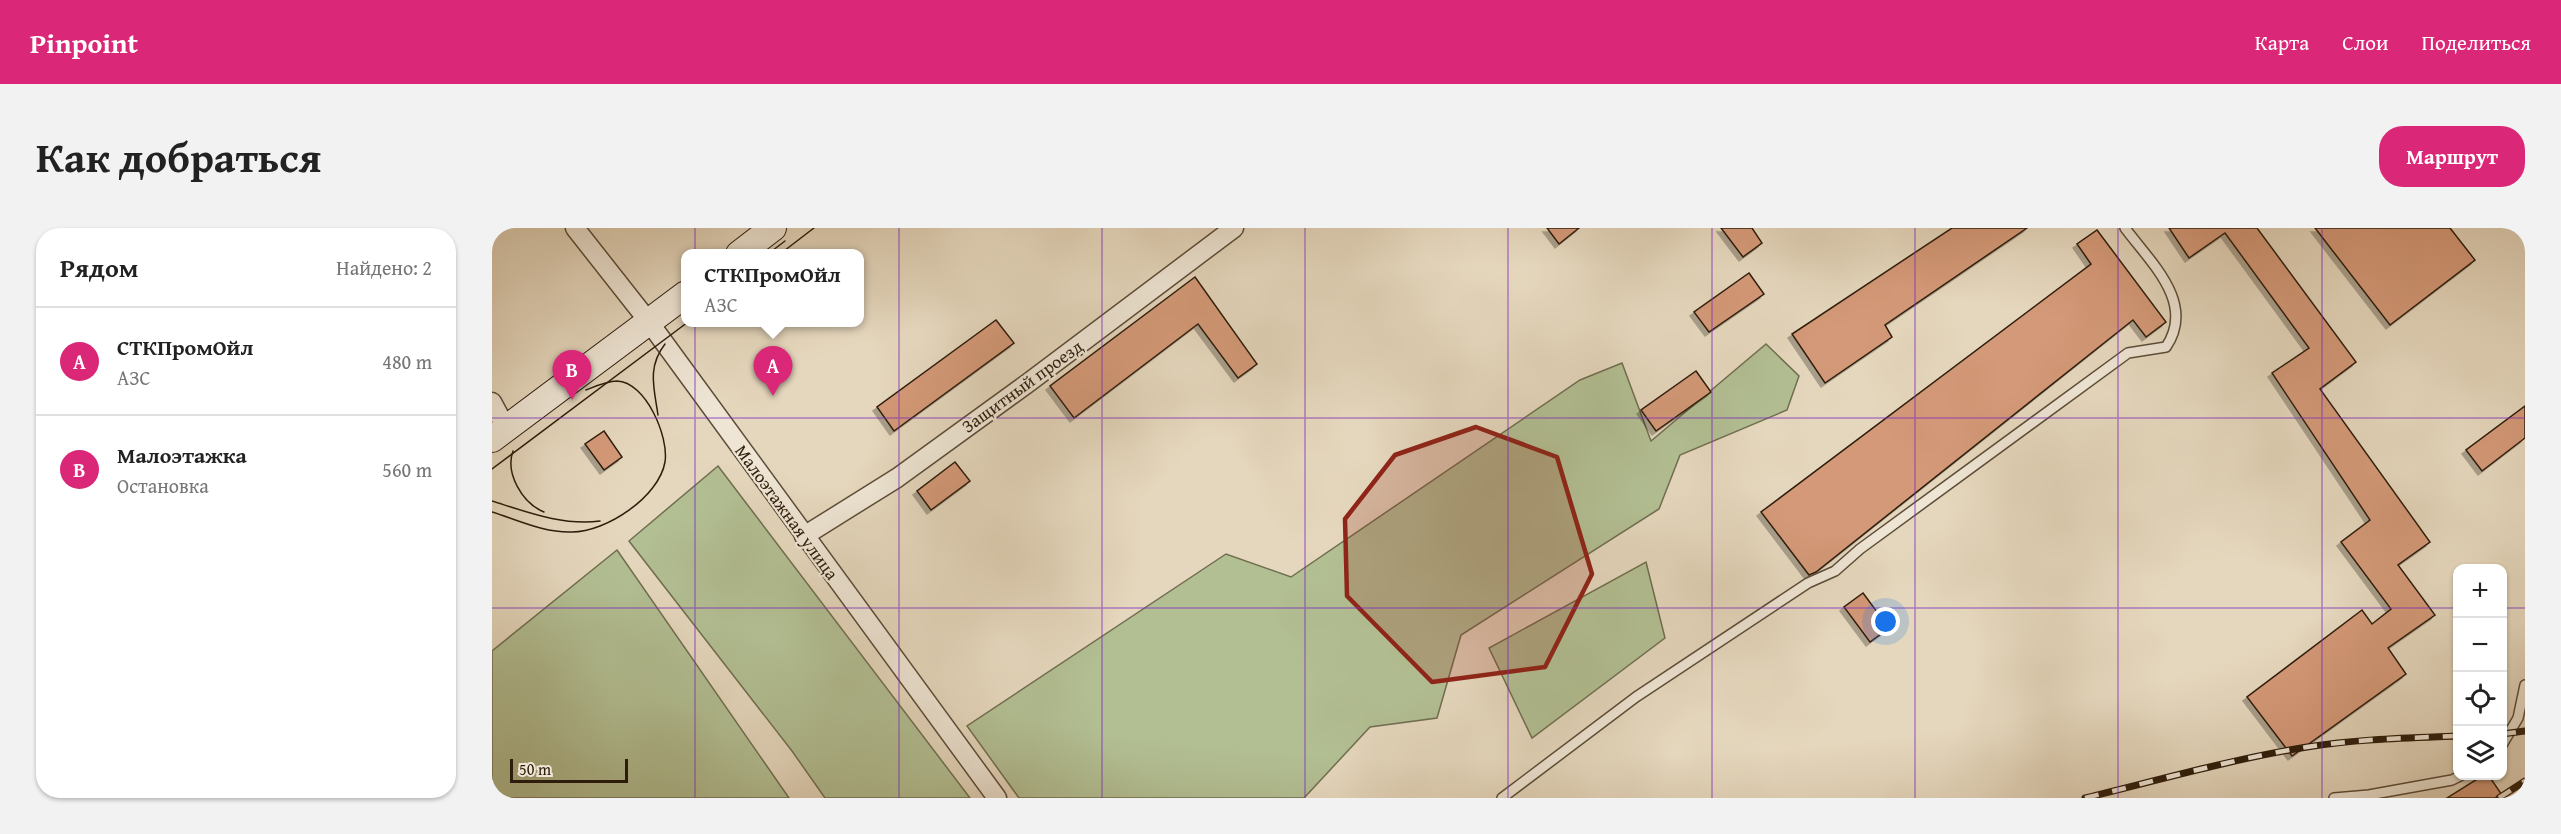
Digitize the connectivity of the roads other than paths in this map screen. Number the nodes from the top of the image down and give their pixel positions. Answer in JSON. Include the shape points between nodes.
{"nodes":[{"id":1,"x":575,"y":228,"type":"edge"},
{"id":2,"x":773,"y":228,"type":"edge"},
{"id":3,"x":1234,"y":228,"type":"edge"},
{"id":4,"x":2125,"y":228,"type":"edge"},
{"id":5,"x":746,"y":249,"type":"edge"},
{"id":6,"x":681,"y":298,"type":"edge"},
{"id":7,"x":649,"y":322,"type":"junction"},
{"id":8,"x":492,"y":402,"type":"edge"},
{"id":9,"x":499,"y":433,"type":"edge"},
{"id":10,"x":804,"y":536,"type":"junction"},
{"id":11,"x":2525,"y":685,"type":"edge"},
{"id":12,"x":2507,"y":737,"type":"edge"},
{"id":13,"x":2453,"y":780,"type":"edge"},
{"id":14,"x":997,"y":798,"type":"edge"},
{"id":15,"x":1502,"y":798,"type":"edge"},
{"id":16,"x":2334,"y":798,"type":"edge"}],
"edges":[{"from":1,"to":7,"type":"street","name":"Малоэтажная улица"},
{"from":2,"to":5,"type":"main road"},
{"from":3,"to":10,"type":"street","name":"Защитный проезд","via":[[897,478]]},
{"from":4,"to":15,"type":"lane","via":[[2170,290],[2177,306],[2175,334],[2166,348],[2128,353],[1835,571],[1808,583],[1636,697]]},
{"from":6,"to":7,"type":"main road"},
{"from":7,"to":9,"type":"main road"},
{"from":7,"to":10,"type":"street","name":"Малоэтажная улица"},
{"from":8,"to":9,"type":"street"},
{"from":10,"to":14,"type":"street","name":"Малоэтажная улица"},
{"from":11,"to":12,"type":"lane","via":[[2518,718]]},
{"from":13,"to":16,"type":"lane"}]}
